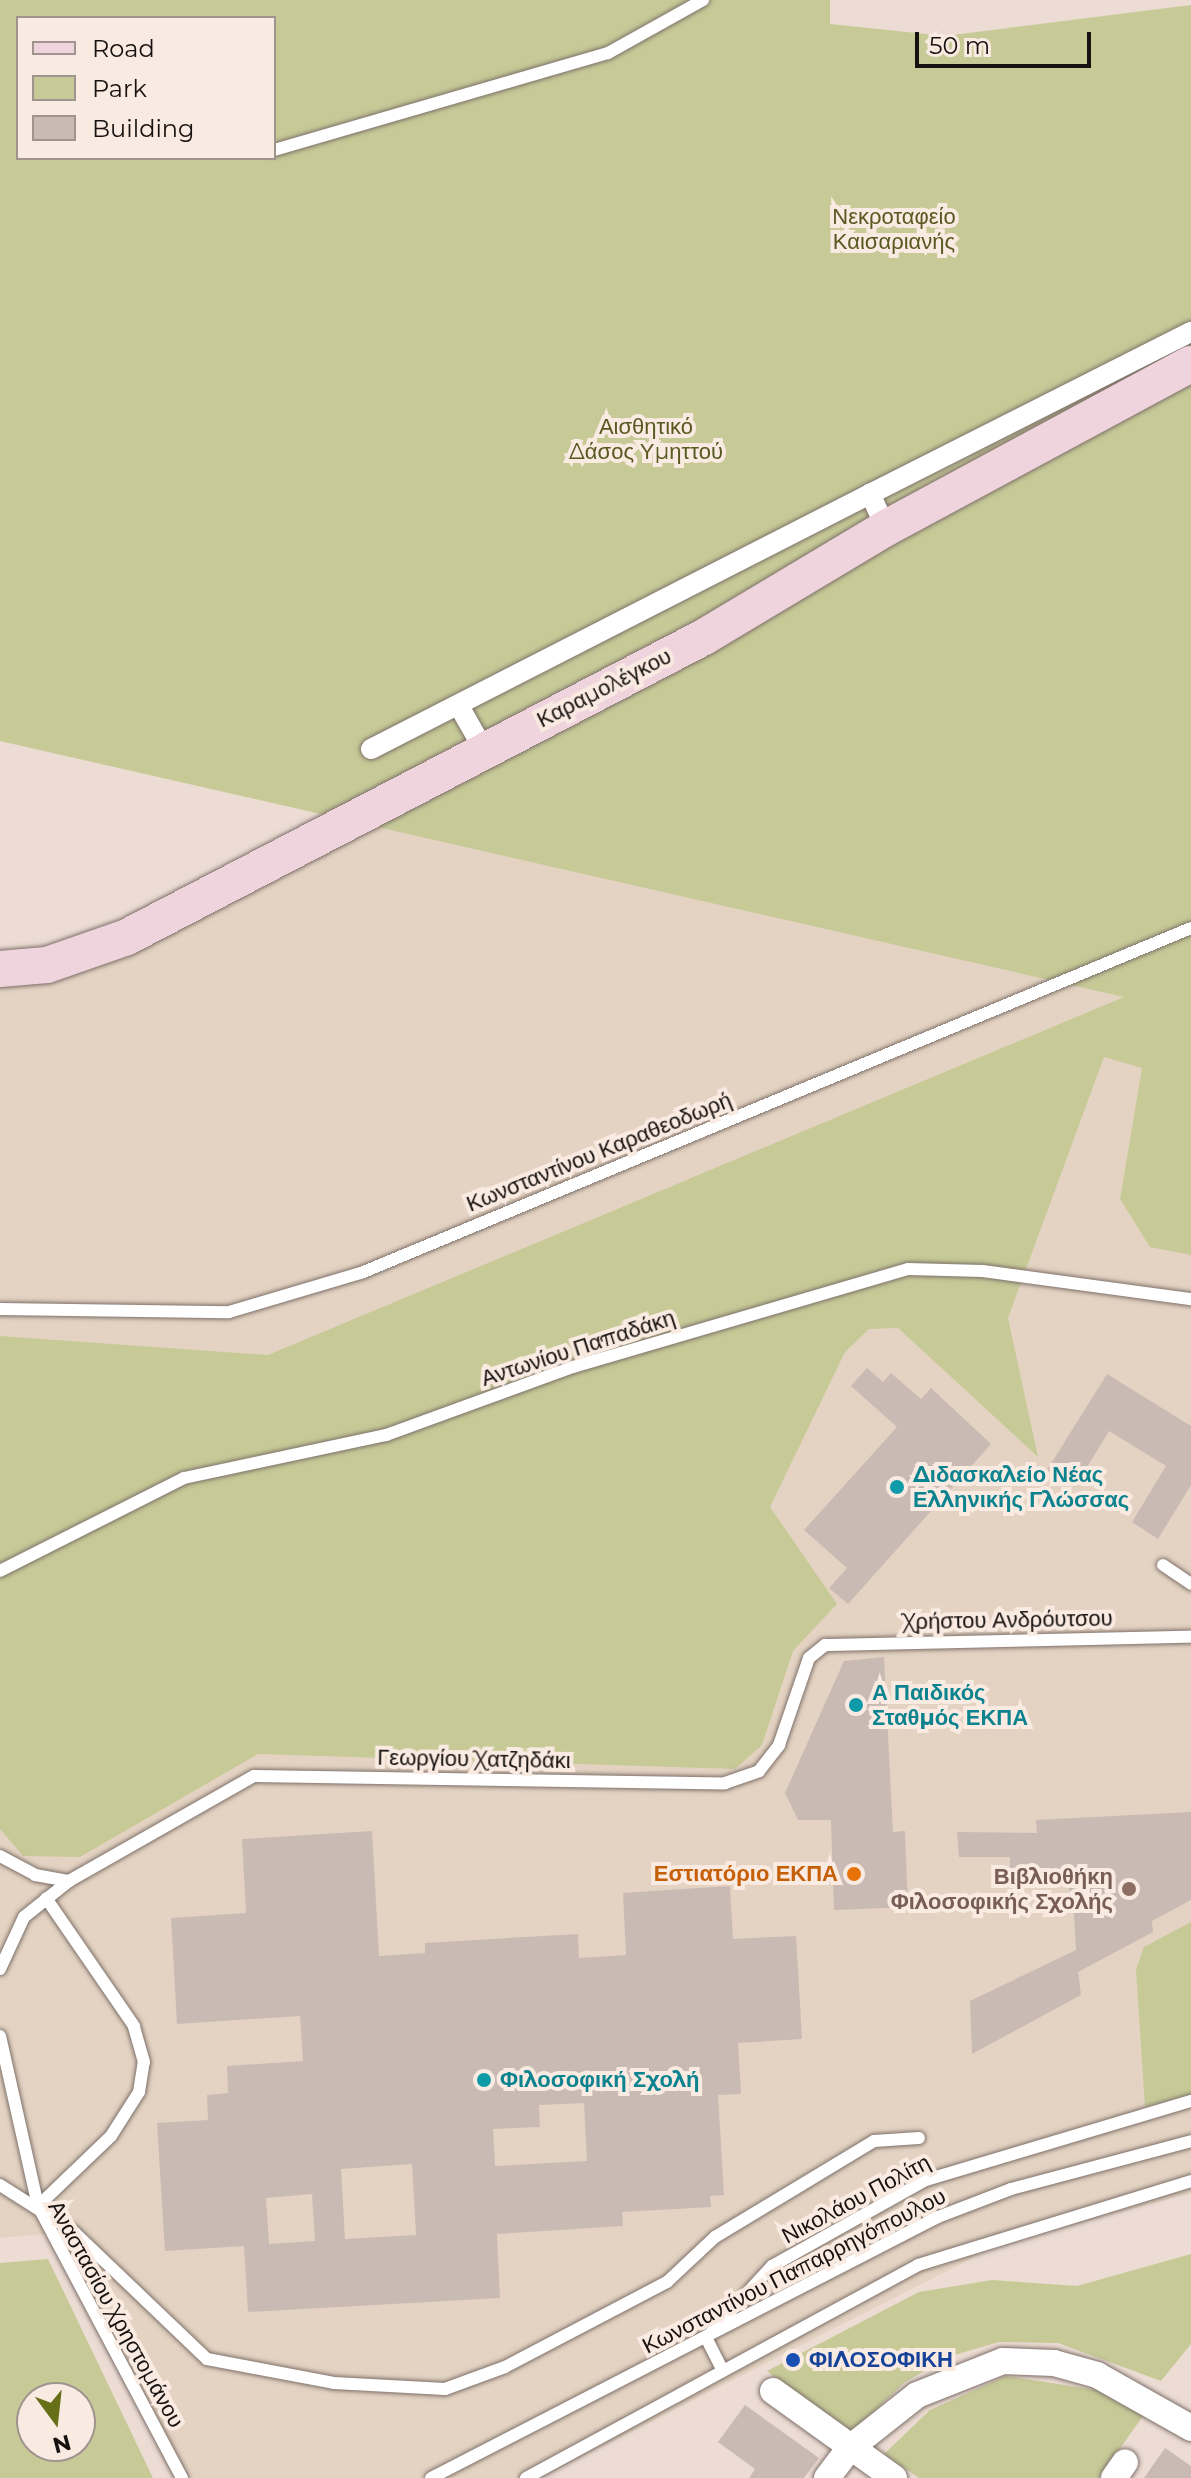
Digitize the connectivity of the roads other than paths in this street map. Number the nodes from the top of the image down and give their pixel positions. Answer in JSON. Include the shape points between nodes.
{"nodes":[{"id":1,"x":703,"y":0,"type":"edge"},
{"id":2,"x":276,"y":149,"type":"edge"},
{"id":3,"x":1191,"y":332,"type":"edge"},
{"id":4,"x":1191,"y":364,"type":"edge"},
{"id":5,"x":870,"y":494,"type":"junction"},
{"id":6,"x":886,"y":528,"type":"junction"},
{"id":7,"x":459,"y":706,"type":"junction"},
{"id":8,"x":371,"y":749,"type":"dead end"},
{"id":9,"x":484,"y":750,"type":"junction"},
{"id":10,"x":1191,"y":928,"type":"edge"},
{"id":11,"x":0,"y":969,"type":"edge"},
{"id":12,"x":1191,"y":1299,"type":"edge"},
{"id":13,"x":0,"y":1309,"type":"edge"},
{"id":14,"x":1163,"y":1565,"type":"dead end"},
{"id":15,"x":0,"y":1571,"type":"edge"},
{"id":16,"x":1191,"y":1584,"type":"edge"},
{"id":17,"x":1191,"y":1637,"type":"edge"},
{"id":18,"x":825,"y":1645,"type":"joint"},
{"id":19,"x":0,"y":1856,"type":"edge"},
{"id":20,"x":69,"y":1881,"type":"junction"},
{"id":21,"x":46,"y":1898,"type":"junction"},
{"id":22,"x":0,"y":1969,"type":"edge"},
{"id":23,"x":0,"y":2036,"type":"edge"},
{"id":24,"x":3,"y":2055,"type":"junction"},
{"id":25,"x":0,"y":2071,"type":"edge"},
{"id":26,"x":1191,"y":2101,"type":"edge"},
{"id":27,"x":919,"y":2138,"type":"dead end"},
{"id":28,"x":1191,"y":2141,"type":"edge"},
{"id":29,"x":1191,"y":2181,"type":"edge"},
{"id":30,"x":0,"y":2185,"type":"edge"},
{"id":31,"x":38,"y":2206,"type":"junction"},
{"id":32,"x":706,"y":2338,"type":"junction"},
{"id":33,"x":722,"y":2369,"type":"junction"},
{"id":34,"x":773,"y":2391,"type":"dead end"},
{"id":35,"x":1191,"y":2428,"type":"edge"},
{"id":36,"x":850,"y":2448,"type":"junction"},
{"id":37,"x":182,"y":2478,"type":"edge"},
{"id":38,"x":431,"y":2478,"type":"edge"},
{"id":39,"x":526,"y":2478,"type":"edge"},
{"id":40,"x":827,"y":2478,"type":"edge"},
{"id":41,"x":894,"y":2478,"type":"edge"}],
"edges":[{"from":1,"to":2,"type":"lane","via":[[608,53]]},
{"from":3,"to":5,"type":"street"},
{"from":4,"to":6,"type":"main road","name":"Καραμολέγκου"},
{"from":5,"to":6,"type":"street"},
{"from":5,"to":7,"type":"street"},
{"from":6,"to":9,"type":"main road","name":"Καραμολέγκου","via":[[704,637]]},
{"from":7,"to":8,"type":"street"},
{"from":7,"to":9,"type":"street"},
{"from":9,"to":11,"type":"main road","name":"Καραμολέγκου","via":[[127,937],[47,965]]},
{"from":10,"to":13,"type":"lane","name":"Κωνσταντίνου Καραθεοδωρή","via":[[346,1277],[229,1312]]},
{"from":12,"to":15,"type":"lane","name":"Αντωνίου Παπαδάκη","via":[[983,1271],[908,1269],[573,1367],[386,1435],[184,1478]]},
{"from":14,"to":16,"type":"lane"},
{"from":17,"to":18,"type":"lane","name":"Χρήστου Ανδρόυτσου"},
{"from":18,"to":20,"type":"lane","name":"Γεωργίου Χατζηδάκι","via":[[809,1658],[779,1745],[759,1771],[725,1783],[254,1776]]},
{"from":19,"to":20,"type":"lane","via":[[35,1875]]},
{"from":20,"to":21,"type":"lane","name":"Γεωργίου Χατζηδάκι"},
{"from":21,"to":22,"type":"lane","name":"Γεωργίου Χατζηδάκι","via":[[24,1917]]},
{"from":21,"to":31,"type":"lane","via":[[134,2026],[144,2062],[139,2092],[111,2136]]},
{"from":23,"to":24,"type":"lane"},
{"from":24,"to":25,"type":"lane"},
{"from":24,"to":31,"type":"lane"},
{"from":26,"to":32,"type":"lane","name":"Νικολάου Πολίτη","via":[[926,2180],[772,2266]]},
{"from":27,"to":31,"type":"lane","via":[[874,2141],[715,2237],[667,2282],[505,2367],[445,2389],[334,2383],[207,2359]]},
{"from":28,"to":32,"type":"lane","name":"Κωνσταντίνου Παπαρρηγόπουλου","via":[[1011,2189],[938,2217]]},
{"from":29,"to":33,"type":"lane","via":[[944,2254]]},
{"from":30,"to":31,"type":"lane","name":"Αναστασίου Χρηστομάνου"},
{"from":31,"to":37,"type":"lane","name":"Αναστασίου Χρηστομάνου"},
{"from":32,"to":33,"type":"lane"},
{"from":32,"to":38,"type":"lane","name":"Κωνσταντίνου Παπαρρηγόπουλου"},
{"from":33,"to":39,"type":"lane"},
{"from":34,"to":36,"type":"street"},
{"from":35,"to":36,"type":"street","via":[[1097,2375],[1054,2363],[1003,2361],[917,2395]]},
{"from":36,"to":40,"type":"street"},
{"from":36,"to":41,"type":"street"}]}
